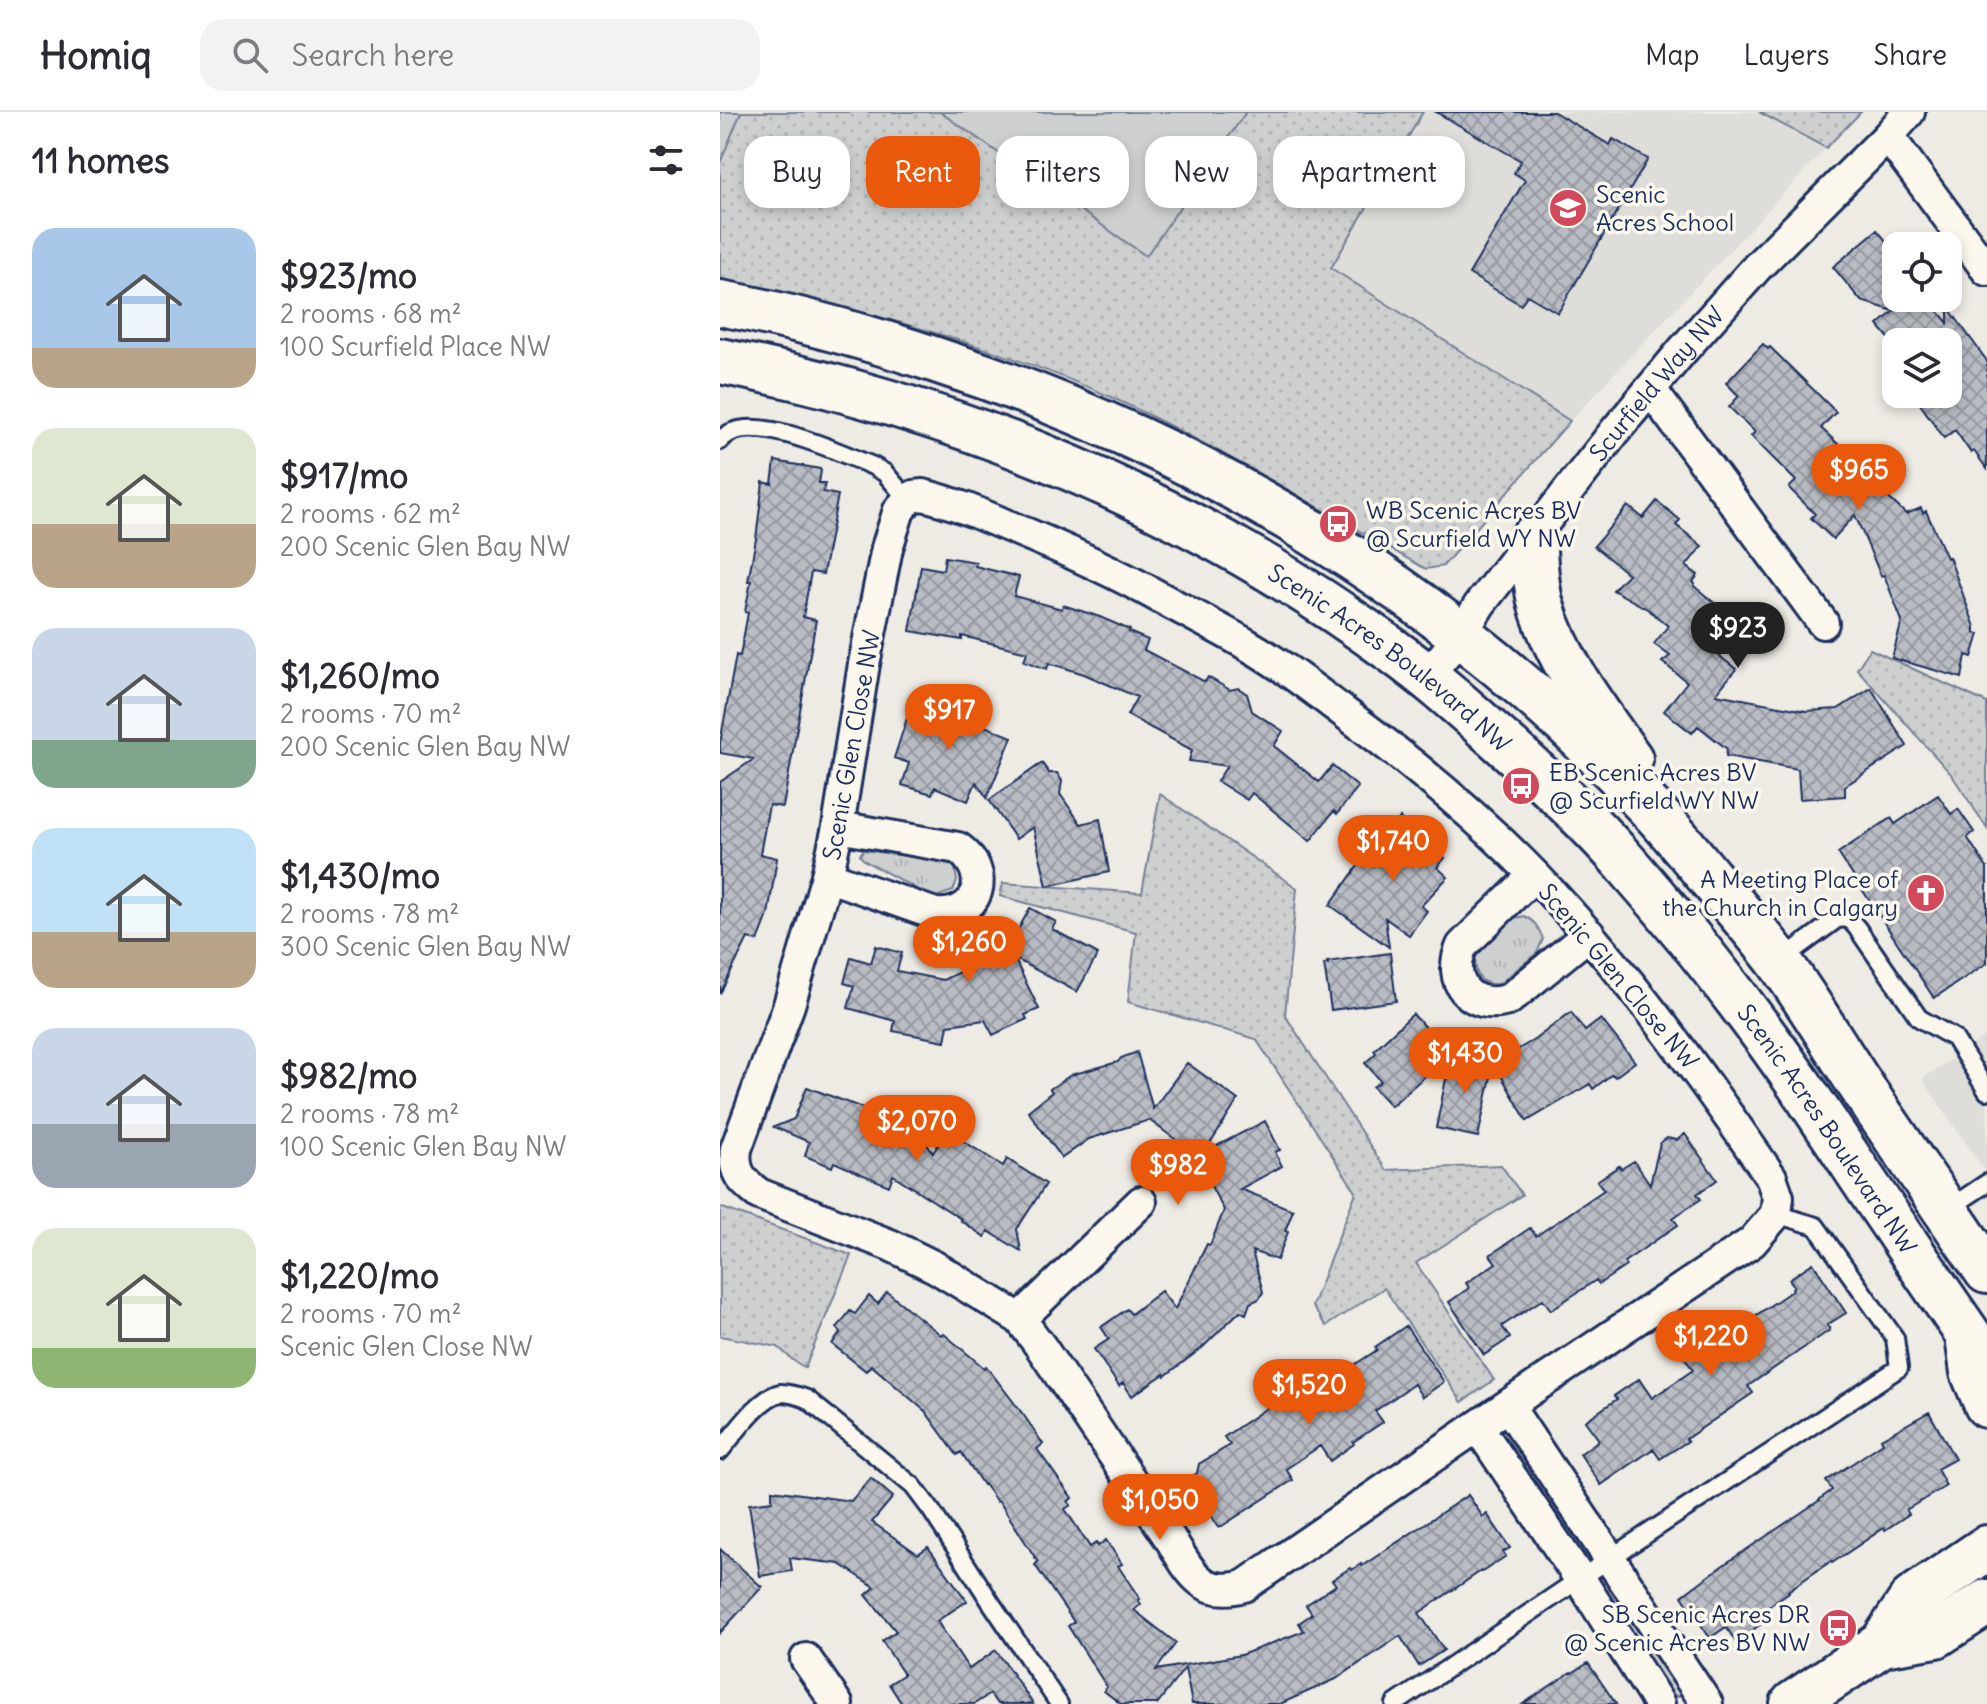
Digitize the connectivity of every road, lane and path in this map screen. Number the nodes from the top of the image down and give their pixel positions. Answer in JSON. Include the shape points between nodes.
{"nodes":[{"id":1,"x":1909,"y":112,"type":"edge"},
{"id":2,"x":1888,"y":136,"type":"junction"},
{"id":3,"x":1987,"y":270,"type":"edge"},
{"id":4,"x":720,"y":303,"type":"edge"},
{"id":5,"x":720,"y":361,"type":"edge"},
{"id":6,"x":1651,"y":390,"type":"junction"},
{"id":7,"x":720,"y":441,"type":"edge"},
{"id":8,"x":908,"y":500,"type":"junction"},
{"id":9,"x":1533,"y":538,"type":"junction"},
{"id":10,"x":1823,"y":623,"type":"dead end"},
{"id":11,"x":1460,"y":636,"type":"junction"},
{"id":12,"x":1427,"y":676,"type":"junction"},
{"id":13,"x":1654,"y":812,"type":"junction"},
{"id":14,"x":838,"y":827,"type":"junction"},
{"id":15,"x":1534,"y":875,"type":"junction"},
{"id":16,"x":827,"y":876,"type":"junction"},
{"id":17,"x":1589,"y":934,"type":"junction"},
{"id":18,"x":1779,"y":962,"type":"junction"},
{"id":19,"x":1987,"y":1091,"type":"edge"},
{"id":20,"x":1987,"y":1183,"type":"edge"},
{"id":21,"x":1141,"y":1202,"type":"dead end"},
{"id":22,"x":1946,"y":1210,"type":"junction"},
{"id":23,"x":1776,"y":1214,"type":"junction"},
{"id":24,"x":1987,"y":1271,"type":"edge"},
{"id":25,"x":1020,"y":1319,"type":"junction"},
{"id":26,"x":1978,"y":1348,"type":"edge"},
{"id":27,"x":1987,"y":1405,"type":"edge"},
{"id":28,"x":1508,"y":1406,"type":"junction"},
{"id":29,"x":1478,"y":1427,"type":"junction"},
{"id":30,"x":720,"y":1451,"type":"edge"},
{"id":31,"x":1987,"y":1548,"type":"edge"},
{"id":32,"x":1610,"y":1559,"type":"junction"},
{"id":33,"x":1580,"y":1579,"type":"junction"},
{"id":34,"x":1987,"y":1602,"type":"edge"},
{"id":35,"x":1882,"y":1644,"type":"junction"},
{"id":36,"x":806,"y":1659,"type":"dead end"},
{"id":37,"x":837,"y":1704,"type":"edge"},
{"id":38,"x":1059,"y":1704,"type":"edge"},
{"id":39,"x":1395,"y":1704,"type":"edge"},
{"id":40,"x":1659,"y":1704,"type":"edge"},
{"id":41,"x":1707,"y":1704,"type":"edge"},
{"id":42,"x":1793,"y":1704,"type":"edge"}],
"edges":[{"from":1,"to":2,"type":"street","name":"Scurfield Way NW"},
{"from":2,"to":3,"type":"street"},
{"from":2,"to":6,"type":"street","name":"Scurfield Way NW","via":[[1758,266]]},
{"from":4,"to":11,"type":"street","via":[[886,343],[1072,408],[1142,439],[1291,519]]},
{"from":5,"to":12,"type":"street","name":"Scenic Acres Boulevard NW","via":[[929,415],[1122,490],[1278,575]]},
{"from":6,"to":9,"type":"street","name":"Scurfield Way NW"},
{"from":6,"to":10,"type":"street"},
{"from":7,"to":8,"type":"lane","via":[[746,428],[779,431],[873,466]]},
{"from":8,"to":14,"type":"street","name":"Scenic Glen Close NW","via":[[899,510],[887,548]]},
{"from":8,"to":15,"type":"street","name":"Scenic Glen Close NW","via":[[923,495],[956,504],[1066,550],[1246,644],[1398,753]]},
{"from":9,"to":11,"type":"street","name":"Scurfield Way NW"},
{"from":9,"to":13,"type":"street","via":[[1541,603],[1556,644],[1640,774]]},
{"from":11,"to":12,"type":"street","name":"Scurfield Way NW"},
{"from":11,"to":13,"type":"street","via":[[1557,717]]},
{"from":12,"to":26,"type":"street","name":"Scenic Acres Boulevard NW","via":[[1549,783],[1682,929],[1801,1087]]},
{"from":13,"to":18,"type":"street"},
{"from":14,"to":16,"type":"street","name":"Scenic Glen Close NW"},
{"from":14,"to":16,"type":"street","via":[[958,848],[974,864],[978,886],[967,906],[947,915]]},
{"from":15,"to":17,"type":"street","name":"Scenic Glen Close NW"},
{"from":15,"to":17,"type":"street","via":[[1462,946],[1455,969],[1465,991],[1485,1003],[1508,1000]]},
{"from":16,"to":25,"type":"street","name":"Scenic Glen Close NW","via":[[734,1163],[759,1194],[890,1245]]},
{"from":17,"to":23,"type":"street","name":"Scenic Glen Close NW","via":[[1697,1070],[1771,1177],[1778,1197]]},
{"from":18,"to":19,"type":"lane","via":[[1837,919],[1848,918],[1919,1018],[1954,1038]]},
{"from":18,"to":22,"type":"street"},
{"from":20,"to":22,"type":"lane"},
{"from":21,"to":25,"type":"street"},
{"from":22,"to":24,"type":"street"},
{"from":23,"to":28,"type":"street","name":"Scenic Glen Close NW","via":[[1752,1242]]},
{"from":23,"to":32,"type":"lane","via":[[1816,1226],[1895,1338],[1899,1368]]},
{"from":25,"to":29,"type":"street","name":"Scenic Glen Close NW","via":[[1189,1569],[1218,1589],[1244,1586]]},
{"from":26,"to":27,"type":"street","via":[[1973,1372]]},
{"from":28,"to":29,"type":"street","name":"Scenic Glen Close NW"},
{"from":28,"to":32,"type":"street"},
{"from":29,"to":33,"type":"street"},
{"from":30,"to":38,"type":"lane","via":[[763,1402],[778,1393],[807,1399],[913,1486]]},
{"from":31,"to":35,"type":"street","via":[[1912,1599]]},
{"from":32,"to":33,"type":"lane"},
{"from":32,"to":41,"type":"street"},
{"from":33,"to":39,"type":"lane"},
{"from":33,"to":40,"type":"street"},
{"from":34,"to":35,"type":"street","via":[[1936,1635]]},
{"from":35,"to":42,"type":"street"},
{"from":36,"to":37,"type":"street"}]}
